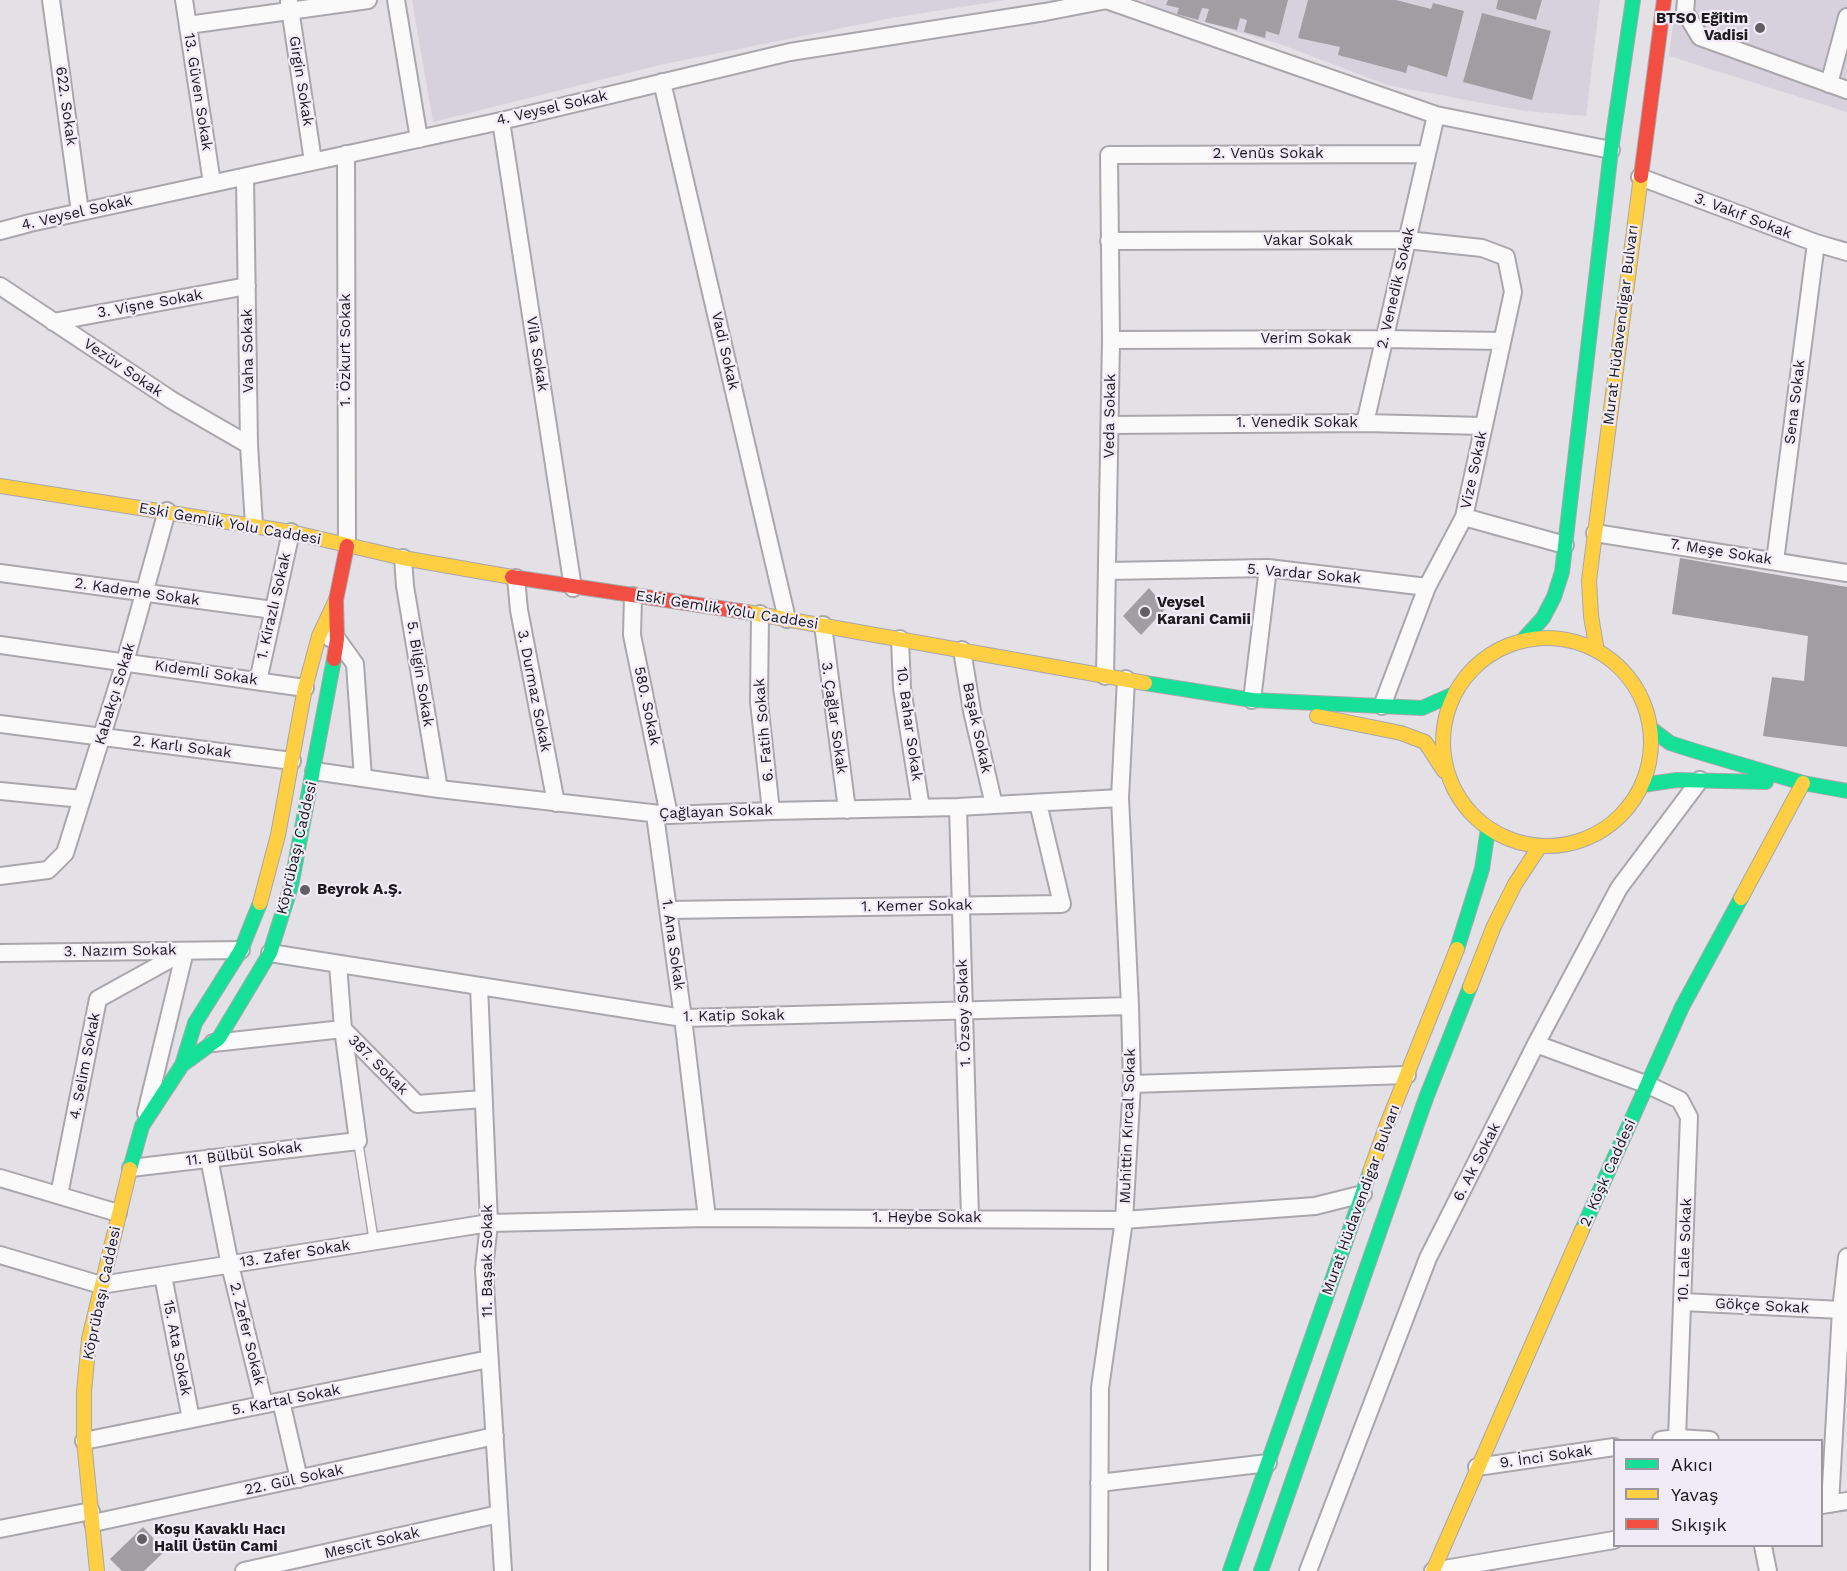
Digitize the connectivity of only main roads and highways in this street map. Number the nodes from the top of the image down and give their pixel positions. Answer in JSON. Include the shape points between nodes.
{"nodes":[{"id":1,"x":1633,"y":0,"type":"edge"},
{"id":2,"x":1664,"y":0,"type":"edge"},
{"id":3,"x":0,"y":486,"type":"edge"},
{"id":4,"x":347,"y":546,"type":"junction"},
{"id":5,"x":336,"y":600,"type":"junction"},
{"id":6,"x":1523,"y":640,"type":"junction"},
{"id":7,"x":1597,"y":651,"type":"junction"},
{"id":8,"x":1454,"y":694,"type":"junction"},
{"id":9,"x":1252,"y":700,"type":"junction"},
{"id":10,"x":1650,"y":728,"type":"junction"},
{"id":11,"x":1450,"y":782,"type":"junction"},
{"id":12,"x":1803,"y":783,"type":"junction"},
{"id":13,"x":1642,"y":785,"type":"junction"},
{"id":14,"x":1847,"y":791,"type":"edge"},
{"id":15,"x":1488,"y":829,"type":"junction"},
{"id":16,"x":1540,"y":846,"type":"junction"},
{"id":17,"x":182,"y":1065,"type":"junction"},
{"id":18,"x":97,"y":1571,"type":"edge"},
{"id":19,"x":1230,"y":1571,"type":"edge"},
{"id":20,"x":1261,"y":1571,"type":"edge"},
{"id":21,"x":1433,"y":1571,"type":"edge"}],
"edges":[{"from":1,"to":6,"type":"main road","name":"Murat Hüdavendigar Bulvarı","via":[[1611,150],[1562,572],[1543,618]]},
{"from":2,"to":7,"type":"main road","name":"Murat Hüdavendigar Bulvarı","via":[[1589,580]]},
{"from":3,"to":4,"type":"main road","name":"Eski Gemlik Yolu Caddesi","via":[[254,525]]},
{"from":4,"to":5,"type":"main road","name":"Köprübaşı Caddesi"},
{"from":4,"to":9,"type":"main road","name":"Eski Gemlik Yolu Caddesi","via":[[573,588],[760,614]]},
{"from":5,"to":17,"type":"main road","name":"Köprübaşı Caddesi","via":[[319,636],[278,835],[255,920],[241,950],[195,1023]]},
{"from":5,"to":17,"type":"main road","name":"Köprübaşı Caddesi","via":[[337,639],[314,771],[291,886],[270,953],[219,1038]]},
{"from":6,"to":7,"type":"main road","via":[[1553,637],[1582,643]]},
{"from":6,"to":8,"type":"main road","via":[[1495,651],[1471,669]]},
{"from":7,"to":10,"type":"main road","via":[[1611,659],[1633,682],[1648,711]]},
{"from":8,"to":9,"type":"main road","name":"Eski Gemlik Yolu Caddesi","via":[[1422,708]]},
{"from":8,"to":11,"type":"main road","via":[[1444,723],[1443,753]]},
{"from":9,"to":11,"type":"main road","via":[[1401,733],[1425,742]]},
{"from":10,"to":12,"type":"main road","via":[[1670,743]]},
{"from":10,"to":13,"type":"main road","via":[[1652,744]]},
{"from":11,"to":15,"type":"main road","via":[[1466,808]]},
{"from":12,"to":13,"type":"main road","via":[[1671,780]]},
{"from":12,"to":14,"type":"main road"},
{"from":12,"to":21,"type":"main road","name":"2. Köşk Caddesi","via":[[1682,1007]]},
{"from":13,"to":16,"type":"main road","via":[[1632,804],[1610,827],[1581,842]]},
{"from":15,"to":16,"type":"main road","via":[[1517,843]]},
{"from":15,"to":19,"type":"main road","name":"Murat Hüdavendigar Bulvarı","via":[[1482,869],[1456,952],[1363,1194]]},
{"from":16,"to":20,"type":"main road","name":"Murat Hüdavendigar Bulvarı","via":[[1494,926],[1426,1098]]},
{"from":17,"to":18,"type":"main road","name":"Köprübaşı Caddesi","via":[[142,1126],[89,1339],[84,1442]]}]}
